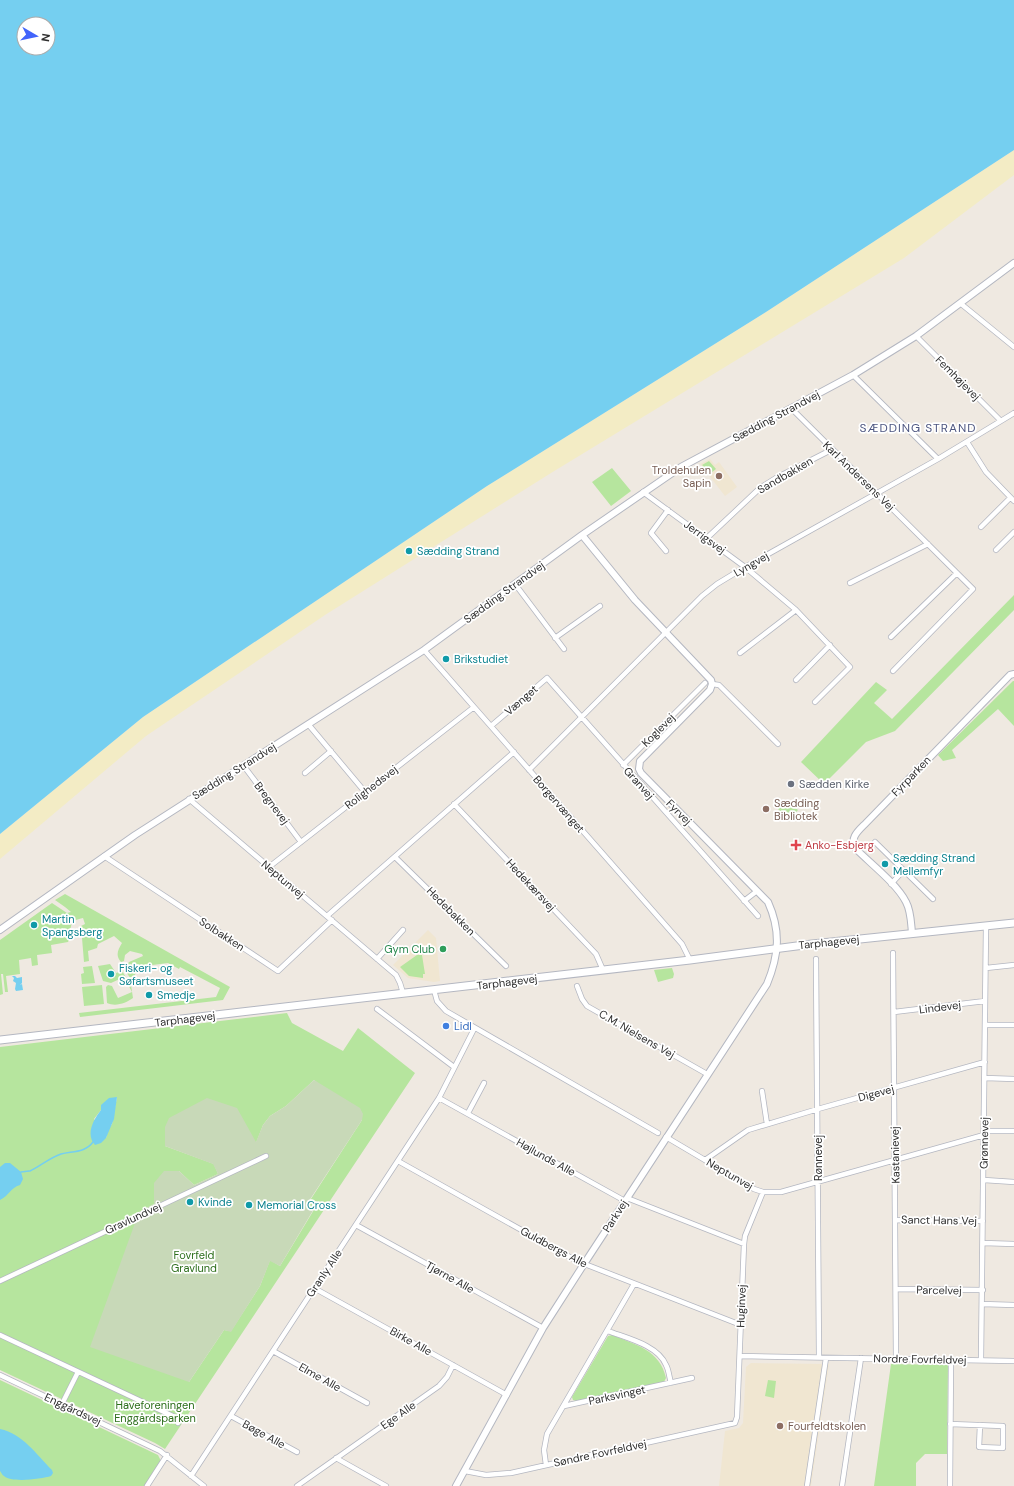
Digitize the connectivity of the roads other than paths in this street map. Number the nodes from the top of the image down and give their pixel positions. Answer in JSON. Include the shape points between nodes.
{"nodes":[{"id":1,"x":1014,"y":263,"type":"edge"},
{"id":2,"x":960,"y":303,"type":"junction"},
{"id":3,"x":916,"y":336,"type":"junction"},
{"id":4,"x":1014,"y":347,"type":"edge"},
{"id":5,"x":853,"y":375,"type":"junction"},
{"id":6,"x":790,"y":408,"type":"junction"},
{"id":7,"x":1014,"y":413,"type":"edge"},
{"id":8,"x":1000,"y":421,"type":"junction"},
{"id":9,"x":967,"y":442,"type":"junction"},
{"id":10,"x":831,"y":450,"type":"junction"},
{"id":11,"x":938,"y":459,"type":"junction"},
{"id":12,"x":643,"y":492,"type":"junction"},
{"id":13,"x":877,"y":494,"type":"junction"},
{"id":14,"x":1012,"y":500,"type":"edge"},
{"id":15,"x":668,"y":510,"type":"junction"},
{"id":16,"x":981,"y":527,"type":"dead end"},
{"id":17,"x":1014,"y":532,"type":"edge"},
{"id":18,"x":582,"y":535,"type":"junction"},
{"id":19,"x":707,"y":538,"type":"junction"},
{"id":20,"x":928,"y":544,"type":"junction"},
{"id":21,"x":996,"y":550,"type":"dead end"},
{"id":22,"x":666,"y":551,"type":"dead end"},
{"id":23,"x":745,"y":567,"type":"junction"},
{"id":24,"x":957,"y":573,"type":"junction"},
{"id":25,"x":850,"y":583,"type":"dead end"},
{"id":26,"x":515,"y":584,"type":"junction"},
{"id":27,"x":600,"y":606,"type":"dead end"},
{"id":28,"x":796,"y":610,"type":"junction"},
{"id":29,"x":666,"y":632,"type":"junction"},
{"id":30,"x":890,"y":637,"type":"dead end"},
{"id":31,"x":555,"y":638,"type":"junction"},
{"id":32,"x":830,"y":645,"type":"junction"},
{"id":33,"x":564,"y":649,"type":"dead end"},
{"id":34,"x":424,"y":650,"type":"junction"},
{"id":35,"x":740,"y":653,"type":"dead end"},
{"id":36,"x":893,"y":671,"type":"dead end"},
{"id":37,"x":1014,"y":674,"type":"edge"},
{"id":38,"x":796,"y":680,"type":"dead end"},
{"id":39,"x":705,"y":683,"type":"dead end"},
{"id":40,"x":712,"y":684,"type":"junction"},
{"id":41,"x":692,"y":696,"type":"junction"},
{"id":42,"x":698,"y":702,"type":"junction"},
{"id":43,"x":815,"y":702,"type":"dead end"},
{"id":44,"x":474,"y":707,"type":"junction"},
{"id":45,"x":582,"y":717,"type":"junction"},
{"id":46,"x":308,"y":724,"type":"junction"},
{"id":47,"x":491,"y":726,"type":"junction"},
{"id":48,"x":778,"y":744,"type":"dead end"},
{"id":49,"x":331,"y":751,"type":"junction"},
{"id":50,"x":514,"y":752,"type":"junction"},
{"id":51,"x":243,"y":765,"type":"junction"},
{"id":52,"x":623,"y":765,"type":"junction"},
{"id":53,"x":529,"y":770,"type":"junction"},
{"id":54,"x":305,"y":773,"type":"dead end"},
{"id":55,"x":365,"y":792,"type":"junction"},
{"id":56,"x":189,"y":800,"type":"junction"},
{"id":57,"x":454,"y":804,"type":"junction"},
{"id":58,"x":301,"y":842,"type":"junction"},
{"id":59,"x":875,"y":842,"type":"dead end"},
{"id":60,"x":104,"y":856,"type":"junction"},
{"id":61,"x":395,"y":857,"type":"junction"},
{"id":62,"x":269,"y":867,"type":"junction"},
{"id":63,"x":904,"y":870,"type":"junction"},
{"id":64,"x":892,"y":884,"type":"junction"},
{"id":65,"x":757,"y":891,"type":"junction"},
{"id":66,"x":933,"y":899,"type":"dead end"},
{"id":67,"x":744,"y":901,"type":"junction"},
{"id":68,"x":326,"y":916,"type":"junction"},
{"id":69,"x":758,"y":916,"type":"dead end"},
{"id":70,"x":332,"y":920,"type":"junction"},
{"id":71,"x":1014,"y":922,"type":"edge"},
{"id":72,"x":986,"y":926,"type":"junction"},
{"id":73,"x":0,"y":930,"type":"edge"},
{"id":74,"x":403,"y":930,"type":"dead end"},
{"id":75,"x":912,"y":933,"type":"junction"},
{"id":76,"x":777,"y":948,"type":"junction"},
{"id":77,"x":893,"y":953,"type":"dead end"},
{"id":78,"x":816,"y":958,"type":"dead end"},
{"id":79,"x":377,"y":959,"type":"junction"},
{"id":80,"x":690,"y":960,"type":"junction"},
{"id":81,"x":1014,"y":965,"type":"edge"},
{"id":82,"x":506,"y":966,"type":"dead end"},
{"id":83,"x":986,"y":968,"type":"junction"},
{"id":84,"x":603,"y":970,"type":"junction"},
{"id":85,"x":577,"y":986,"type":"dead end"},
{"id":86,"x":434,"y":990,"type":"junction"},
{"id":87,"x":403,"y":993,"type":"junction"},
{"id":88,"x":985,"y":1001,"type":"junction"},
{"id":89,"x":377,"y":1009,"type":"dead end"},
{"id":90,"x":894,"y":1012,"type":"junction"},
{"id":91,"x":985,"y":1025,"type":"junction"},
{"id":92,"x":1014,"y":1026,"type":"edge"},
{"id":93,"x":474,"y":1029,"type":"junction"},
{"id":94,"x":0,"y":1040,"type":"edge"},
{"id":95,"x":985,"y":1062,"type":"junction"},
{"id":96,"x":454,"y":1068,"type":"junction"},
{"id":97,"x":707,"y":1074,"type":"junction"},
{"id":98,"x":985,"y":1078,"type":"junction"},
{"id":99,"x":1014,"y":1078,"type":"edge"},
{"id":100,"x":484,"y":1083,"type":"dead end"},
{"id":101,"x":894,"y":1088,"type":"junction"},
{"id":102,"x":762,"y":1091,"type":"dead end"},
{"id":103,"x":439,"y":1098,"type":"junction"},
{"id":104,"x":818,"y":1109,"type":"junction"},
{"id":105,"x":468,"y":1114,"type":"junction"},
{"id":106,"x":767,"y":1124,"type":"junction"},
{"id":107,"x":1014,"y":1131,"type":"edge"},
{"id":108,"x":658,"y":1133,"type":"dead end"},
{"id":109,"x":984,"y":1133,"type":"junction"},
{"id":110,"x":666,"y":1137,"type":"junction"},
{"id":111,"x":266,"y":1156,"type":"dead end"},
{"id":112,"x":705,"y":1160,"type":"junction"},
{"id":113,"x":895,"y":1160,"type":"junction"},
{"id":114,"x":398,"y":1161,"type":"junction"},
{"id":115,"x":984,"y":1180,"type":"junction"},
{"id":116,"x":818,"y":1181,"type":"junction"},
{"id":117,"x":1014,"y":1182,"type":"edge"},
{"id":118,"x":763,"y":1192,"type":"junction"},
{"id":119,"x":626,"y":1199,"type":"junction"},
{"id":120,"x":895,"y":1220,"type":"junction"},
{"id":121,"x":983,"y":1221,"type":"junction"},
{"id":122,"x":356,"y":1225,"type":"junction"},
{"id":123,"x":983,"y":1243,"type":"junction"},
{"id":124,"x":744,"y":1244,"type":"junction"},
{"id":125,"x":1014,"y":1244,"type":"edge"},
{"id":126,"x":584,"y":1264,"type":"junction"},
{"id":127,"x":0,"y":1281,"type":"edge"},
{"id":128,"x":634,"y":1284,"type":"junction"},
{"id":129,"x":314,"y":1288,"type":"junction"},
{"id":130,"x":896,"y":1289,"type":"junction"},
{"id":131,"x":983,"y":1290,"type":"junction"},
{"id":132,"x":982,"y":1304,"type":"junction"},
{"id":133,"x":1014,"y":1305,"type":"edge"},
{"id":134,"x":741,"y":1325,"type":"junction"},
{"id":135,"x":543,"y":1328,"type":"junction"},
{"id":136,"x":608,"y":1331,"type":"junction"},
{"id":137,"x":0,"y":1335,"type":"edge"},
{"id":138,"x":273,"y":1351,"type":"junction"},
{"id":139,"x":740,"y":1356,"type":"junction"},
{"id":140,"x":819,"y":1357,"type":"junction"},
{"id":141,"x":826,"y":1358,"type":"junction"},
{"id":142,"x":861,"y":1358,"type":"junction"},
{"id":143,"x":896,"y":1358,"type":"junction"},
{"id":144,"x":951,"y":1359,"type":"junction"},
{"id":145,"x":981,"y":1360,"type":"junction"},
{"id":146,"x":1014,"y":1361,"type":"edge"},
{"id":147,"x":453,"y":1365,"type":"junction"},
{"id":148,"x":78,"y":1372,"type":"junction"},
{"id":149,"x":0,"y":1375,"type":"edge"},
{"id":150,"x":692,"y":1378,"type":"dead end"},
{"id":151,"x":671,"y":1383,"type":"junction"},
{"id":152,"x":507,"y":1395,"type":"junction"},
{"id":153,"x":367,"y":1403,"type":"dead end"},
{"id":154,"x":62,"y":1404,"type":"junction"},
{"id":155,"x":564,"y":1406,"type":"junction"},
{"id":156,"x":231,"y":1416,"type":"junction"},
{"id":157,"x":178,"y":1423,"type":"dead end"},
{"id":158,"x":735,"y":1423,"type":"joint"},
{"id":159,"x":950,"y":1424,"type":"junction"},
{"id":160,"x":980,"y":1425,"type":"junction"},
{"id":161,"x":297,"y":1452,"type":"dead end"},
{"id":162,"x":167,"y":1455,"type":"junction"},
{"id":163,"x":336,"y":1458,"type":"junction"},
{"id":164,"x":546,"y":1465,"type":"junction"},
{"id":165,"x":465,"y":1471,"type":"junction"},
{"id":166,"x":192,"y":1476,"type":"junction"},
{"id":167,"x":147,"y":1486,"type":"edge"},
{"id":168,"x":204,"y":1486,"type":"edge"},
{"id":169,"x":297,"y":1486,"type":"edge"},
{"id":170,"x":386,"y":1486,"type":"edge"},
{"id":171,"x":456,"y":1486,"type":"edge"},
{"id":172,"x":807,"y":1486,"type":"edge"},
{"id":173,"x":842,"y":1486,"type":"edge"},
{"id":174,"x":950,"y":1486,"type":"edge"}],
"edges":[{"from":1,"to":2,"type":"street","name":"Sædding Strandvej"},
{"from":2,"to":3,"type":"street","name":"Sædding Strandvej"},
{"from":2,"to":4,"type":"street"},
{"from":3,"to":5,"type":"street","name":"Sædding Strandvej"},
{"from":3,"to":8,"type":"street","name":"Femhøjevej"},
{"from":5,"to":6,"type":"street","name":"Sædding Strandvej"},
{"from":5,"to":11,"type":"street"},
{"from":6,"to":10,"type":"street","name":"Karl Andersens Vej"},
{"from":6,"to":12,"type":"street","name":"Sædding Strandvej","via":[[682,467]]},
{"from":7,"to":8,"type":"street","name":"Lyngvej"},
{"from":8,"to":9,"type":"street","name":"Lyngvej"},
{"from":9,"to":11,"type":"street","name":"Lyngvej"},
{"from":9,"to":14,"type":"street","via":[[986,472]]},
{"from":10,"to":13,"type":"street","name":"Karl Andersens Vej"},
{"from":10,"to":19,"type":"street","name":"Sandbakken","via":[[760,488]]},
{"from":11,"to":13,"type":"street","name":"Lyngvej"},
{"from":12,"to":15,"type":"street","name":"Jerrigsvej"},
{"from":12,"to":18,"type":"street","name":"Sædding Strandvej"},
{"from":13,"to":20,"type":"street","name":"Karl Andersens Vej"},
{"from":13,"to":23,"type":"street","name":"Lyngvej"},
{"from":14,"to":16,"type":"street"},
{"from":15,"to":19,"type":"street","name":"Jerrigsvej"},
{"from":15,"to":22,"type":"street","via":[[651,533]]},
{"from":17,"to":21,"type":"street"},
{"from":18,"to":26,"type":"street","name":"Sædding Strandvej"},
{"from":18,"to":29,"type":"street","via":[[635,600]]},
{"from":19,"to":23,"type":"street","name":"Jerrigsvej"},
{"from":20,"to":24,"type":"street","name":"Karl Andersens Vej"},
{"from":20,"to":25,"type":"street"},
{"from":23,"to":28,"type":"street","name":"Jerrigsvej"},
{"from":23,"to":29,"type":"street","name":"Lyngvej","via":[[702,596]]},
{"from":24,"to":30,"type":"street"},
{"from":24,"to":36,"type":"street","name":"Karl Andersens Vej","via":[[973,589]]},
{"from":26,"to":31,"type":"street"},
{"from":26,"to":34,"type":"street","name":"Sædding Strandvej"},
{"from":27,"to":31,"type":"street"},
{"from":28,"to":32,"type":"street","name":"Jerrigsvej"},
{"from":28,"to":35,"type":"street"},
{"from":29,"to":40,"type":"street","via":[[709,677]]},
{"from":29,"to":45,"type":"street","name":"Lyngvej"},
{"from":31,"to":33,"type":"street"},
{"from":32,"to":38,"type":"street"},
{"from":32,"to":43,"type":"street","name":"Jerrigsvej","via":[[850,667]]},
{"from":34,"to":44,"type":"street","name":"Borgervænget"},
{"from":34,"to":46,"type":"street","name":"Sædding Strandvej"},
{"from":37,"to":64,"type":"street","name":"Fyrparken","via":[[1010,675],[855,835],[853,843],[856,849]]},
{"from":39,"to":41,"type":"street","name":"Koglevej"},
{"from":40,"to":42,"type":"street","name":"Fyrvej","via":[[710,690]]},
{"from":40,"to":48,"type":"street","via":[[719,685]]},
{"from":41,"to":42,"type":"street"},
{"from":41,"to":52,"type":"street","name":"Koglevej"},
{"from":42,"to":65,"type":"street","name":"Fyrvej","via":[[640,761],[640,773]]},
{"from":44,"to":47,"type":"street","name":"Borgervænget"},
{"from":44,"to":55,"type":"street","name":"Rolighedsvej"},
{"from":45,"to":47,"type":"street","name":"Vænget","via":[[547,678]]},
{"from":45,"to":52,"type":"street","name":"Granvej"},
{"from":45,"to":53,"type":"street","name":"Lyngvej"},
{"from":46,"to":49,"type":"street"},
{"from":46,"to":51,"type":"street","name":"Sædding Strandvej"},
{"from":47,"to":50,"type":"street","name":"Borgervænget"},
{"from":49,"to":54,"type":"street"},
{"from":49,"to":55,"type":"street"},
{"from":50,"to":53,"type":"street","name":"Borgervænget"},
{"from":50,"to":57,"type":"street"},
{"from":51,"to":56,"type":"street","name":"Sædding Strandvej"},
{"from":51,"to":58,"type":"street","name":"Bregnevej"},
{"from":52,"to":67,"type":"street","name":"Granvej"},
{"from":53,"to":80,"type":"street","name":"Borgervænget","via":[[682,944]]},
{"from":55,"to":58,"type":"street","name":"Rolighedsvej"},
{"from":56,"to":60,"type":"street","name":"Sædding Strandvej"},
{"from":56,"to":62,"type":"street","name":"Neptunvej"},
{"from":57,"to":61,"type":"street"},
{"from":57,"to":84,"type":"street","name":"Hedekærsvej","via":[[596,954]]},
{"from":58,"to":62,"type":"street","name":"Rolighedsvej"},
{"from":59,"to":63,"type":"street"},
{"from":60,"to":70,"type":"street","name":"Solbakken","via":[[278,971]]},
{"from":60,"to":73,"type":"street","name":"Sædding Strandvej"},
{"from":61,"to":68,"type":"street"},
{"from":61,"to":82,"type":"street","name":"Hedebakken"},
{"from":62,"to":68,"type":"street","name":"Neptunvej"},
{"from":63,"to":64,"type":"street"},
{"from":63,"to":66,"type":"street"},
{"from":64,"to":75,"type":"street","name":"Fyrparken","via":[[906,903]]},
{"from":65,"to":67,"type":"street"},
{"from":65,"to":76,"type":"street","name":"Fyrvej","via":[[768,902],[774,918]]},
{"from":67,"to":69,"type":"street","name":"Granvej"},
{"from":68,"to":70,"type":"street","name":"Neptunvej"},
{"from":70,"to":79,"type":"street","name":"Neptunvej"},
{"from":71,"to":72,"type":"main road","name":"Tarphagevej"},
{"from":72,"to":75,"type":"main road","name":"Tarphagevej"},
{"from":72,"to":83,"type":"street","name":"Grønnevej"},
{"from":74,"to":79,"type":"street"},
{"from":75,"to":76,"type":"main road","name":"Tarphagevej"},
{"from":76,"to":80,"type":"main road","name":"Tarphagevej"},
{"from":76,"to":97,"type":"street","name":"Parkvej","via":[[767,984]]},
{"from":77,"to":90,"type":"street","name":"Kastanievej"},
{"from":78,"to":104,"type":"street","name":"Rønnevej"},
{"from":79,"to":87,"type":"street","name":"Neptunvej","via":[[396,975]]},
{"from":80,"to":84,"type":"main road","name":"Tarphagevej"},
{"from":81,"to":83,"type":"street"},
{"from":83,"to":88,"type":"street","name":"Grønnevej"},
{"from":84,"to":86,"type":"main road","name":"Tarphagevej"},
{"from":85,"to":97,"type":"street","name":"C.M. Nielsens Vej","via":[[587,1006]]},
{"from":86,"to":87,"type":"main road","name":"Tarphagevej"},
{"from":86,"to":93,"type":"street","via":[[437,1001],[446,1012]]},
{"from":87,"to":94,"type":"main road","name":"Tarphagevej"},
{"from":88,"to":90,"type":"street","name":"Lindevej"},
{"from":88,"to":91,"type":"street","name":"Grønnevej"},
{"from":89,"to":96,"type":"street"},
{"from":90,"to":101,"type":"street","name":"Kastanievej"},
{"from":91,"to":92,"type":"street"},
{"from":91,"to":95,"type":"street","name":"Grønnevej"},
{"from":93,"to":96,"type":"street","name":"Granly Alle"},
{"from":93,"to":108,"type":"street"},
{"from":95,"to":98,"type":"street","name":"Grønnevej"},
{"from":95,"to":101,"type":"street","name":"Digevej"},
{"from":96,"to":103,"type":"street","name":"Granly Alle"},
{"from":97,"to":110,"type":"street","name":"Parkvej"},
{"from":98,"to":99,"type":"street"},
{"from":98,"to":109,"type":"street","name":"Grønnevej"},
{"from":100,"to":105,"type":"street"},
{"from":101,"to":104,"type":"street","name":"Digevej"},
{"from":101,"to":113,"type":"street","name":"Kastanievej"},
{"from":102,"to":106,"type":"street"},
{"from":103,"to":105,"type":"street","name":"Højlunds Alle"},
{"from":103,"to":114,"type":"street","name":"Granly Alle"},
{"from":104,"to":106,"type":"street","name":"Digevej"},
{"from":104,"to":116,"type":"street","name":"Rønnevej"},
{"from":105,"to":119,"type":"street","name":"Højlunds Alle"},
{"from":106,"to":112,"type":"street","name":"Digevej","via":[[748,1130]]},
{"from":107,"to":109,"type":"street","name":"Neptunvej"},
{"from":109,"to":113,"type":"street","name":"Neptunvej"},
{"from":109,"to":115,"type":"street","name":"Grønnevej"},
{"from":110,"to":112,"type":"street","name":"Neptunvej"},
{"from":110,"to":119,"type":"street","name":"Parkvej"},
{"from":111,"to":127,"type":"street","name":"Gravlundvej"},
{"from":112,"to":118,"type":"street","name":"Neptunvej"},
{"from":113,"to":116,"type":"street","name":"Neptunvej"},
{"from":113,"to":120,"type":"street","name":"Kastanievej"},
{"from":114,"to":122,"type":"street","name":"Granly Alle"},
{"from":114,"to":126,"type":"street","name":"Guldbergs Alle"},
{"from":115,"to":117,"type":"street"},
{"from":115,"to":121,"type":"street","name":"Grønnevej"},
{"from":116,"to":118,"type":"street","name":"Neptunvej","via":[[781,1192]]},
{"from":116,"to":140,"type":"street","name":"Rønnevej"},
{"from":118,"to":124,"type":"street","name":"Huginvej"},
{"from":119,"to":124,"type":"street","name":"Højlunds Alle"},
{"from":119,"to":126,"type":"street","name":"Parkvej"},
{"from":120,"to":121,"type":"street","name":"Sanct Hans Vej"},
{"from":120,"to":130,"type":"street","name":"Kastanievej"},
{"from":121,"to":123,"type":"street","name":"Grønnevej"},
{"from":122,"to":129,"type":"street","name":"Granly Alle"},
{"from":122,"to":135,"type":"street","name":"Tjørne Alle"},
{"from":123,"to":125,"type":"street"},
{"from":123,"to":131,"type":"street","name":"Grønnevej"},
{"from":124,"to":134,"type":"street","name":"Huginvej"},
{"from":126,"to":128,"type":"street","name":"Guldbergs Alle"},
{"from":126,"to":135,"type":"street","name":"Parkvej"},
{"from":128,"to":134,"type":"street","name":"Guldbergs Alle"},
{"from":128,"to":136,"type":"street","name":"Parksvinget"},
{"from":129,"to":138,"type":"street","name":"Granly Alle"},
{"from":129,"to":147,"type":"street","name":"Birke Alle"},
{"from":130,"to":131,"type":"street","name":"Parcelvej"},
{"from":130,"to":143,"type":"street","name":"Kastanievej"},
{"from":131,"to":132,"type":"street","name":"Grønnevej"},
{"from":132,"to":133,"type":"street"},
{"from":132,"to":145,"type":"street","name":"Grønnevej"},
{"from":134,"to":139,"type":"street","name":"Huginvej"},
{"from":135,"to":152,"type":"street","name":"Parkvej"},
{"from":136,"to":151,"type":"street","via":[[652,1348],[666,1365]]},
{"from":136,"to":155,"type":"street","name":"Parksvinget"},
{"from":137,"to":148,"type":"street"},
{"from":138,"to":153,"type":"street","name":"Elme Alle"},
{"from":138,"to":156,"type":"street","name":"Granly Alle"},
{"from":139,"to":140,"type":"street","name":"Nordre Fovrfeldvej"},
{"from":139,"to":158,"type":"street","name":"Huginvej"},
{"from":140,"to":141,"type":"street","name":"Nordre Fovrfeldvej"},
{"from":141,"to":142,"type":"street","name":"Nordre Fovrfeldvej"},
{"from":141,"to":172,"type":"street"},
{"from":142,"to":143,"type":"street","name":"Nordre Fovrfeldvej"},
{"from":142,"to":173,"type":"street"},
{"from":143,"to":144,"type":"street","name":"Nordre Fovrfeldvej"},
{"from":144,"to":145,"type":"street","name":"Nordre Fovrfeldvej"},
{"from":144,"to":159,"type":"street"},
{"from":145,"to":146,"type":"street","name":"Nordre Fovrfeldvej"},
{"from":147,"to":152,"type":"street","name":"Birke Alle"},
{"from":147,"to":163,"type":"street","name":"Ege Alle","via":[[439,1386]]},
{"from":148,"to":154,"type":"street"},
{"from":148,"to":157,"type":"street","via":[[177,1418]]},
{"from":149,"to":154,"type":"street","name":"Enggårdsvej"},
{"from":150,"to":151,"type":"street","name":"Parksvinget"},
{"from":151,"to":155,"type":"street","name":"Parksvinget"},
{"from":152,"to":165,"type":"street","name":"Parkvej"},
{"from":154,"to":162,"type":"street","name":"Enggårdsvej"},
{"from":155,"to":164,"type":"street","name":"Parksvinget","via":[[547,1434],[544,1450]]},
{"from":156,"to":161,"type":"street","name":"Bøge Alle"},
{"from":156,"to":166,"type":"street","name":"Granly Alle"},
{"from":158,"to":164,"type":"street","name":"Søndre Fovrfeldvej"},
{"from":159,"to":160,"type":"street"},
{"from":159,"to":174,"type":"street"},
{"from":160,"to":160,"type":"street","via":[[1003,1426],[1003,1448],[979,1447]]},
{"from":162,"to":166,"type":"street","name":"Enggårdsvej"},
{"from":162,"to":167,"type":"street"},
{"from":163,"to":169,"type":"street","name":"Ege Alle"},
{"from":163,"to":170,"type":"street"},
{"from":164,"to":165,"type":"street","name":"Søndre Fovrfeldvej","via":[[500,1475]]},
{"from":165,"to":171,"type":"street","name":"Parkvej"},
{"from":166,"to":168,"type":"street","name":"Enggårdsvej"}]}
